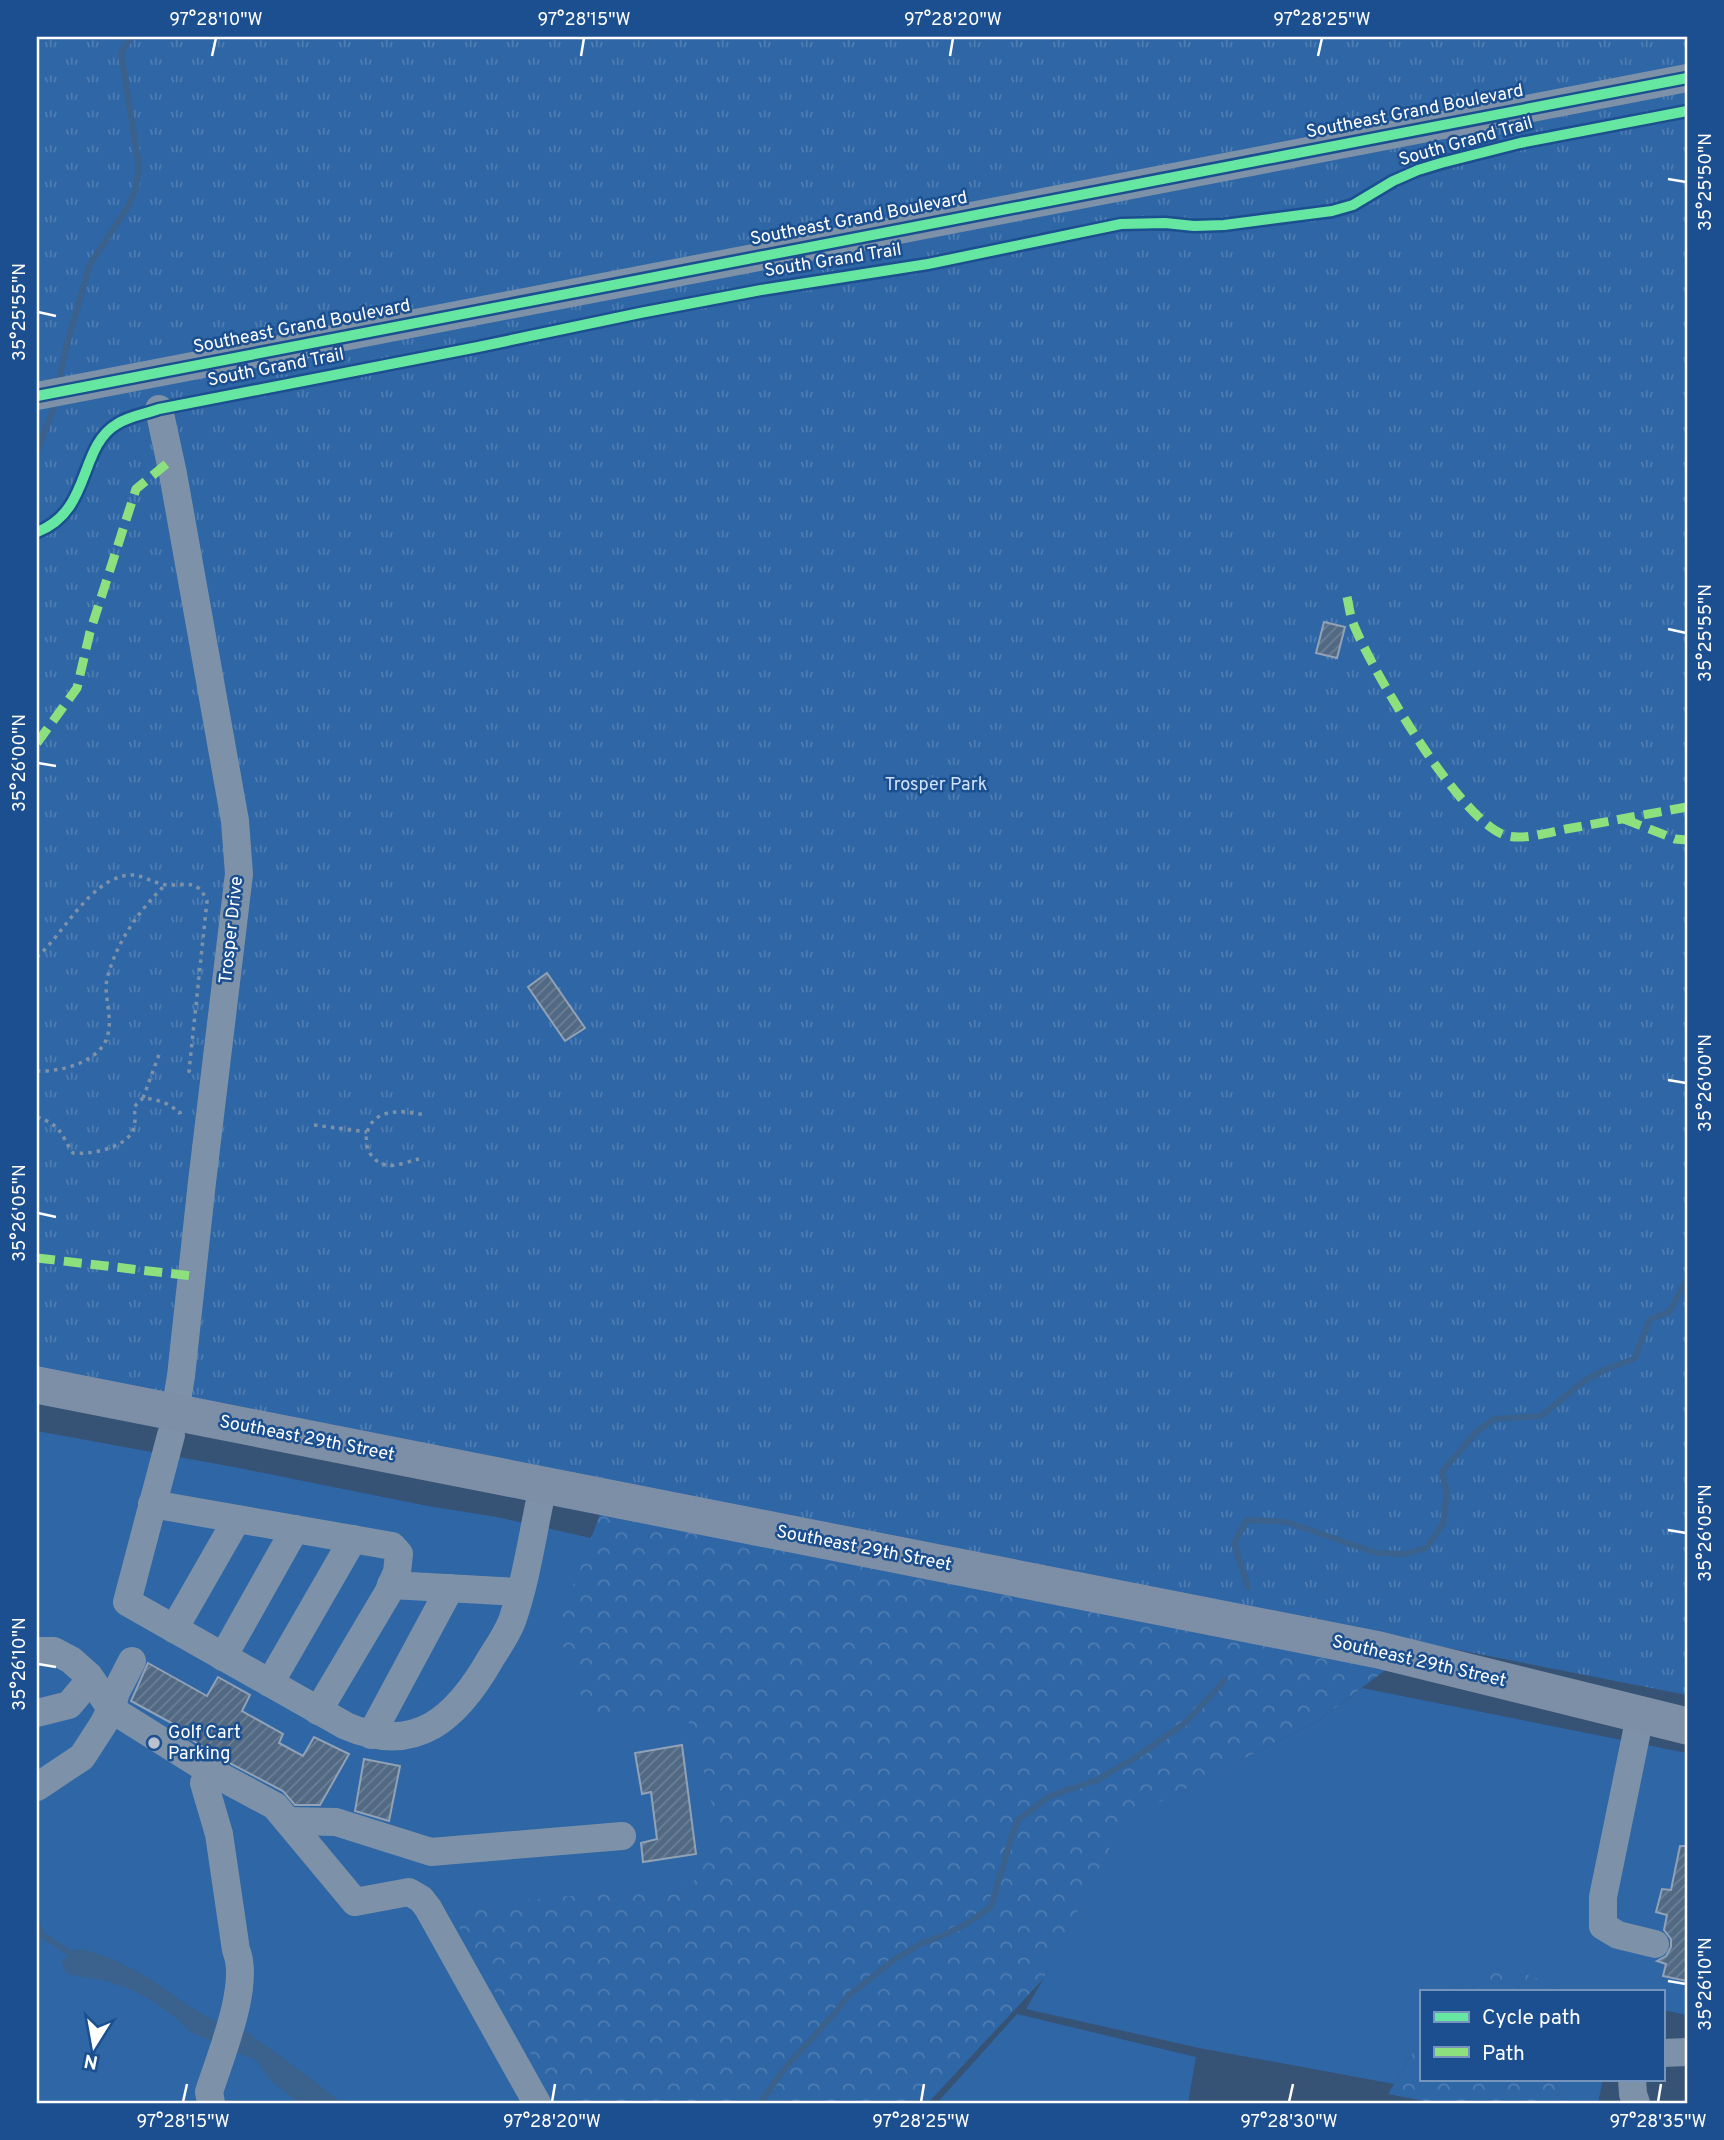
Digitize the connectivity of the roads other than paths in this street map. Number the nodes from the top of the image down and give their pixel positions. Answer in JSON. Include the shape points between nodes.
{"nodes":[{"id":1,"x":1687,"y":78,"type":"edge"},
{"id":2,"x":50,"y":394,"type":"edge"},
{"id":3,"x":159,"y":409,"type":"dead end"},
{"id":4,"x":37,"y":1385,"type":"edge"},
{"id":5,"x":37,"y":1409,"type":"edge"},
{"id":6,"x":173,"y":1424,"type":"junction"},
{"id":7,"x":540,"y":1497,"type":"junction"},
{"id":8,"x":152,"y":1504,"type":"junction"},
{"id":9,"x":237,"y":1519,"type":"junction"},
{"id":10,"x":295,"y":1529,"type":"junction"},
{"id":11,"x":352,"y":1539,"type":"junction"},
{"id":12,"x":391,"y":1586,"type":"junction"},
{"id":13,"x":450,"y":1588,"type":"junction"},
{"id":14,"x":519,"y":1592,"type":"junction"},
{"id":15,"x":174,"y":1629,"type":"junction"},
{"id":16,"x":37,"y":1651,"type":"edge"},
{"id":17,"x":223,"y":1657,"type":"junction"},
{"id":18,"x":132,"y":1661,"type":"dead end"},
{"id":19,"x":93,"y":1682,"type":"junction"},
{"id":20,"x":270,"y":1684,"type":"junction"},
{"id":21,"x":69,"y":1706,"type":"junction"},
{"id":22,"x":318,"y":1711,"type":"junction"},
{"id":23,"x":37,"y":1713,"type":"edge"},
{"id":24,"x":1639,"y":1721,"type":"junction"},
{"id":25,"x":100,"y":1724,"type":"junction"},
{"id":26,"x":1687,"y":1728,"type":"edge"},
{"id":27,"x":371,"y":1735,"type":"junction"},
{"id":28,"x":210,"y":1771,"type":"junction"},
{"id":29,"x":37,"y":1787,"type":"edge"},
{"id":30,"x":288,"y":1821,"type":"junction"},
{"id":31,"x":622,"y":1836,"type":"dead end"},
{"id":32,"x":1655,"y":1944,"type":"dead end"},
{"id":33,"x":1687,"y":2052,"type":"edge"},
{"id":34,"x":1664,"y":2053,"type":"edge"},
{"id":35,"x":1632,"y":2080,"type":"edge"},
{"id":36,"x":212,"y":2091,"type":"edge"},
{"id":37,"x":537,"y":2103,"type":"edge"},
{"id":38,"x":1636,"y":2103,"type":"edge"}],
"edges":[{"from":1,"to":2,"type":"street","name":"Southeast Grand Boulevard"},
{"from":3,"to":6,"type":"street","name":"Trosper Drive","via":[[233,808],[239,874]]},
{"from":4,"to":6,"type":"main road","name":"Southeast 29th Street"},
{"from":5,"to":6,"type":"main road","name":"Southeast 29th Street"},
{"from":6,"to":7,"type":"main road","name":"Southeast 29th Street"},
{"from":6,"to":8,"type":"street","name":"Trosper Drive"},
{"from":7,"to":14,"type":"street"},
{"from":7,"to":24,"type":"main road","name":"Southeast 29th Street","via":[[1363,1671]]},
{"from":7,"to":26,"type":"main road","name":"Southeast 29th Street","via":[[1379,1650]]},
{"from":8,"to":9,"type":"street"},
{"from":8,"to":15,"type":"street","name":"Trosper Drive","via":[[127,1602]]},
{"from":9,"to":10,"type":"street"},
{"from":9,"to":15,"type":"street"},
{"from":10,"to":11,"type":"street"},
{"from":10,"to":17,"type":"street"},
{"from":11,"to":12,"type":"street","via":[[392,1546],[399,1554]]},
{"from":11,"to":20,"type":"street"},
{"from":12,"to":13,"type":"street"},
{"from":12,"to":22,"type":"street"},
{"from":13,"to":14,"type":"street"},
{"from":13,"to":27,"type":"street"},
{"from":14,"to":27,"type":"street","via":[[511,1623],[478,1682],[449,1716],[416,1734],[395,1738]]},
{"from":15,"to":17,"type":"street"},
{"from":16,"to":19,"type":"street","via":[[54,1651],[71,1660]]},
{"from":17,"to":20,"type":"street"},
{"from":18,"to":25,"type":"street"},
{"from":19,"to":21,"type":"street"},
{"from":19,"to":25,"type":"street"},
{"from":20,"to":22,"type":"street"},
{"from":21,"to":23,"type":"street"},
{"from":21,"to":25,"type":"street"},
{"from":22,"to":27,"type":"street"},
{"from":24,"to":26,"type":"main road","name":"Southeast 29th Street"},
{"from":24,"to":32,"type":"street","via":[[1603,1897],[1603,1926],[1618,1936]]},
{"from":25,"to":28,"type":"street"},
{"from":25,"to":29,"type":"street","via":[[82,1757]]},
{"from":28,"to":30,"type":"street","via":[[275,1806]]},
{"from":28,"to":36,"type":"street","via":[[204,1783],[219,1834],[240,1958],[240,1992]]},
{"from":30,"to":31,"type":"street","via":[[336,1822],[431,1852]]},
{"from":30,"to":37,"type":"street","via":[[355,1902],[409,1892],[422,1899]]},
{"from":33,"to":34,"type":"street"},
{"from":35,"to":38,"type":"street"}]}
